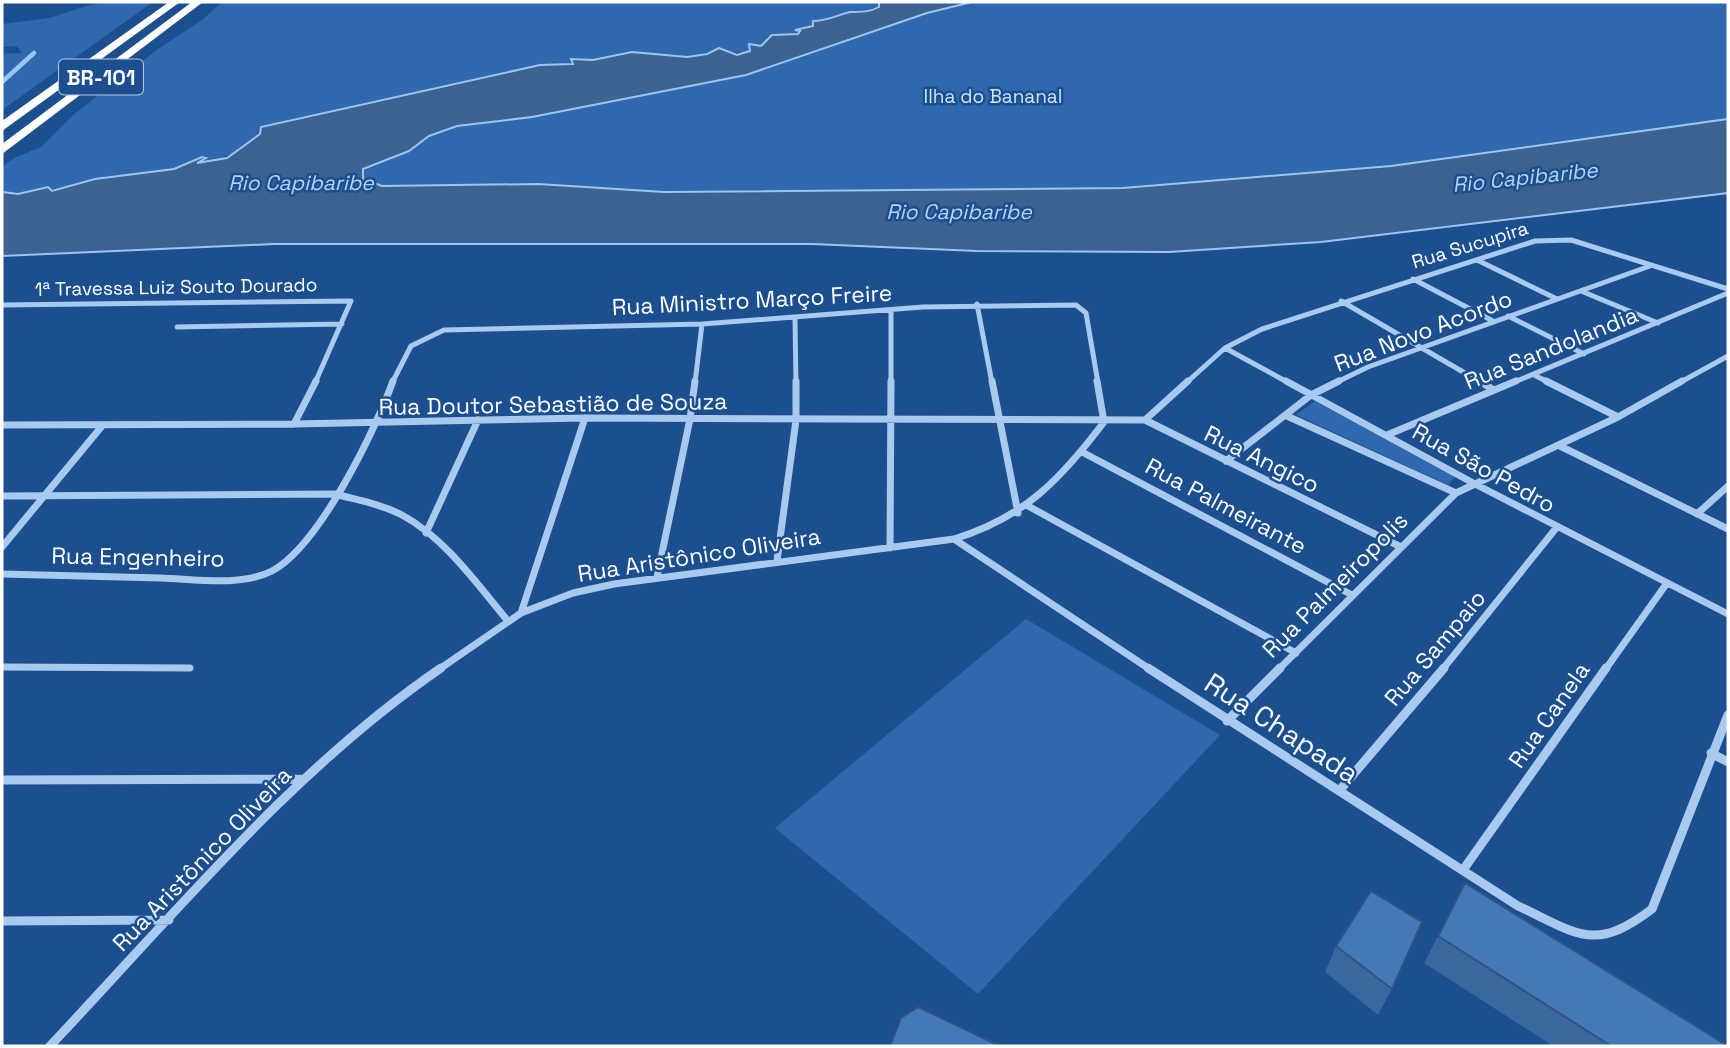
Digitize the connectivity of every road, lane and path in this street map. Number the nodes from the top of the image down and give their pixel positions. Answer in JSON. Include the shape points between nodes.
{"nodes":[{"id":1,"x":175,"y":2,"type":"edge"},
{"id":2,"x":198,"y":2,"type":"edge"},
{"id":3,"x":2,"y":127,"type":"edge"},
{"id":4,"x":2,"y":150,"type":"edge"},
{"id":5,"x":1476,"y":260,"type":"junction"},
{"id":6,"x":1650,"y":266,"type":"junction"},
{"id":7,"x":1413,"y":279,"type":"junction"},
{"id":8,"x":1581,"y":290,"type":"junction"},
{"id":9,"x":1728,"y":291,"type":"edge"},
{"id":10,"x":1557,"y":299,"type":"junction"},
{"id":11,"x":1341,"y":301,"type":"junction"},
{"id":12,"x":977,"y":304,"type":"junction"},
{"id":13,"x":2,"y":305,"type":"edge"},
{"id":14,"x":891,"y":310,"type":"junction"},
{"id":15,"x":1508,"y":316,"type":"junction"},
{"id":16,"x":795,"y":319,"type":"junction"},
{"id":17,"x":1493,"y":321,"type":"junction"},
{"id":18,"x":1658,"y":323,"type":"junction"},
{"id":19,"x":342,"y":324,"type":"junction"},
{"id":20,"x":702,"y":324,"type":"junction"},
{"id":21,"x":177,"y":327,"type":"dead end"},
{"id":22,"x":1419,"y":346,"type":"junction"},
{"id":23,"x":1225,"y":348,"type":"junction"},
{"id":24,"x":1584,"y":354,"type":"junction"},
{"id":25,"x":1728,"y":356,"type":"edge"},
{"id":26,"x":1534,"y":375,"type":"junction"},
{"id":27,"x":1494,"y":390,"type":"junction"},
{"id":28,"x":1311,"y":395,"type":"junction"},
{"id":29,"x":1287,"y":416,"type":"junction"},
{"id":30,"x":1618,"y":417,"type":"junction"},
{"id":31,"x":584,"y":418,"type":"junction"},
{"id":32,"x":690,"y":419,"type":"junction"},
{"id":33,"x":796,"y":420,"type":"junction"},
{"id":34,"x":891,"y":420,"type":"junction"},
{"id":35,"x":1146,"y":420,"type":"junction"},
{"id":36,"x":478,"y":421,"type":"junction"},
{"id":37,"x":1001,"y":421,"type":"junction"},
{"id":38,"x":1104,"y":422,"type":"junction"},
{"id":39,"x":375,"y":423,"type":"junction"},
{"id":40,"x":294,"y":424,"type":"junction"},
{"id":41,"x":2,"y":425,"type":"edge"},
{"id":42,"x":102,"y":426,"type":"junction"},
{"id":43,"x":1387,"y":435,"type":"junction"},
{"id":44,"x":1560,"y":446,"type":"junction"},
{"id":45,"x":1082,"y":452,"type":"junction"},
{"id":46,"x":1226,"y":461,"type":"junction"},
{"id":47,"x":1475,"y":484,"type":"junction"},
{"id":48,"x":1728,"y":486,"type":"edge"},
{"id":49,"x":1456,"y":493,"type":"junction"},
{"id":50,"x":335,"y":494,"type":"junction"},
{"id":51,"x":2,"y":496,"type":"edge"},
{"id":52,"x":44,"y":496,"type":"junction"},
{"id":53,"x":1028,"y":506,"type":"junction"},
{"id":54,"x":1018,"y":513,"type":"junction"},
{"id":55,"x":1698,"y":514,"type":"junction"},
{"id":56,"x":1557,"y":527,"type":"junction"},
{"id":57,"x":1728,"y":529,"type":"edge"},
{"id":58,"x":426,"y":533,"type":"junction"},
{"id":59,"x":954,"y":539,"type":"junction"},
{"id":60,"x":2,"y":547,"type":"edge"},
{"id":61,"x":1401,"y":547,"type":"junction"},
{"id":62,"x":890,"y":548,"type":"junction"},
{"id":63,"x":777,"y":561,"type":"junction"},
{"id":64,"x":2,"y":574,"type":"edge"},
{"id":65,"x":657,"y":577,"type":"junction"},
{"id":66,"x":1667,"y":583,"type":"junction"},
{"id":67,"x":1352,"y":595,"type":"junction"},
{"id":68,"x":521,"y":613,"type":"junction"},
{"id":69,"x":1728,"y":614,"type":"edge"},
{"id":70,"x":508,"y":621,"type":"junction"},
{"id":71,"x":1296,"y":653,"type":"junction"},
{"id":72,"x":2,"y":667,"type":"edge"},
{"id":73,"x":190,"y":668,"type":"dead end"},
{"id":74,"x":1728,"y":715,"type":"edge"},
{"id":75,"x":1227,"y":721,"type":"junction"},
{"id":76,"x":1711,"y":753,"type":"junction"},
{"id":77,"x":1728,"y":762,"type":"edge"},
{"id":78,"x":303,"y":779,"type":"junction"},
{"id":79,"x":2,"y":780,"type":"edge"},
{"id":80,"x":1339,"y":791,"type":"junction"},
{"id":81,"x":1464,"y":870,"type":"junction"},
{"id":82,"x":169,"y":920,"type":"junction"},
{"id":83,"x":2,"y":921,"type":"edge"},
{"id":84,"x":50,"y":1046,"type":"edge"}],
"edges":[{"from":1,"to":3,"type":"highway","number":"BR-101"},
{"from":2,"to":4,"type":"highway","number":"BR-101"},
{"from":5,"to":6,"type":"street","name":"Rua Sucupira","via":[[1535,241],[1557,239]]},
{"from":5,"to":7,"type":"street","name":"Rua Sucupira"},
{"from":5,"to":10,"type":"street"},
{"from":6,"to":8,"type":"street","name":"Rua Novo Acordo"},
{"from":6,"to":9,"type":"street","name":"Rua Sucupira"},
{"from":7,"to":11,"type":"street","name":"Rua Sucupira"},
{"from":7,"to":17,"type":"street"},
{"from":8,"to":10,"type":"street","name":"Rua Novo Acordo"},
{"from":8,"to":18,"type":"street"},
{"from":9,"to":18,"type":"street","name":"Rua Sandolandia"},
{"from":10,"to":15,"type":"street","name":"Rua Novo Acordo"},
{"from":11,"to":22,"type":"street"},
{"from":11,"to":23,"type":"street","name":"Rua Sucupira","via":[[1262,329]]},
{"from":12,"to":14,"type":"street","name":"Rua Ministro Março Freire"},
{"from":12,"to":37,"type":"street"},
{"from":12,"to":38,"type":"street","name":"Rua Ministro Março Freire","via":[[1076,304],[1086,313]]},
{"from":13,"to":19,"type":"street","name":"1ª Travessa Luiz Souto Dourado","via":[[351,301]]},
{"from":14,"to":16,"type":"street","name":"Rua Ministro Março Freire"},
{"from":14,"to":34,"type":"street"},
{"from":15,"to":17,"type":"street","name":"Rua Novo Acordo"},
{"from":15,"to":24,"type":"street"},
{"from":16,"to":20,"type":"street","name":"Rua Ministro Março Freire"},
{"from":16,"to":33,"type":"street"},
{"from":17,"to":22,"type":"street","name":"Rua Novo Acordo"},
{"from":18,"to":24,"type":"street","name":"Rua Sandolandia"},
{"from":19,"to":21,"type":"street"},
{"from":19,"to":40,"type":"street"},
{"from":20,"to":32,"type":"street"},
{"from":20,"to":39,"type":"street","name":"Rua Ministro Março Freire","via":[[459,328],[430,334],[408,349]]},
{"from":22,"to":27,"type":"street"},
{"from":22,"to":28,"type":"street","name":"Rua Novo Acordo"},
{"from":23,"to":28,"type":"street","name":"Rua São Pedro"},
{"from":23,"to":35,"type":"street"},
{"from":24,"to":26,"type":"street","name":"Rua Sandolandia"},
{"from":25,"to":30,"type":"street","name":"Rua Palmeiropolis"},
{"from":26,"to":27,"type":"street","name":"Rua Sandolandia"},
{"from":26,"to":30,"type":"street"},
{"from":27,"to":43,"type":"street","name":"Rua Sandolandia"},
{"from":28,"to":29,"type":"street","name":"Rua Novo Acordo"},
{"from":28,"to":43,"type":"street","name":"Rua São Pedro"},
{"from":29,"to":46,"type":"street","name":"Rua Novo Acordo"},
{"from":29,"to":49,"type":"street","name":"Rua São Pedro"},
{"from":30,"to":44,"type":"street","name":"Rua Palmeiropolis"},
{"from":31,"to":32,"type":"street","name":"Rua Doutor Sebastião de Souza"},
{"from":31,"to":36,"type":"street","name":"Rua Doutor Sebastião de Souza"},
{"from":31,"to":68,"type":"street"},
{"from":32,"to":33,"type":"street","name":"Rua Doutor Sebastião de Souza"},
{"from":32,"to":65,"type":"street"},
{"from":33,"to":34,"type":"street","name":"Rua Doutor Sebastião de Souza"},
{"from":33,"to":63,"type":"street"},
{"from":34,"to":37,"type":"street","name":"Rua Doutor Sebastião de Souza"},
{"from":34,"to":62,"type":"street"},
{"from":35,"to":38,"type":"street","name":"Rua Angico"},
{"from":35,"to":46,"type":"street","name":"Rua Angico"},
{"from":36,"to":39,"type":"street","name":"Rua Doutor Sebastião de Souza"},
{"from":36,"to":58,"type":"street"},
{"from":37,"to":38,"type":"street","name":"Rua Doutor Sebastião de Souza"},
{"from":37,"to":54,"type":"street"},
{"from":38,"to":45,"type":"street","name":"Rua Aristônico Oliveira"},
{"from":39,"to":40,"type":"street","name":"Rua Doutor Sebastião de Souza"},
{"from":39,"to":50,"type":"street"},
{"from":40,"to":42,"type":"street","name":"Rua Doutor Sebastião de Souza"},
{"from":41,"to":42,"type":"street","name":"Rua Doutor Sebastião de Souza"},
{"from":42,"to":52,"type":"street"},
{"from":43,"to":47,"type":"street","name":"Rua São Pedro"},
{"from":44,"to":47,"type":"street","name":"Rua Palmeiropolis"},
{"from":44,"to":55,"type":"street"},
{"from":45,"to":53,"type":"street","name":"Rua Aristônico Oliveira"},
{"from":45,"to":67,"type":"street","name":"Rua Palmeirante"},
{"from":46,"to":61,"type":"street","name":"Rua Angico"},
{"from":47,"to":49,"type":"street","name":"Rua Palmeiropolis"},
{"from":47,"to":56,"type":"street","name":"Rua São Pedro"},
{"from":48,"to":55,"type":"street"},
{"from":49,"to":61,"type":"street","name":"Rua Palmeiropolis"},
{"from":50,"to":52,"type":"street"},
{"from":50,"to":58,"type":"street","via":[[383,506]]},
{"from":50,"to":64,"type":"street","name":"Rua Engenheiro","via":[[290,558],[273,571],[245,578]]},
{"from":51,"to":52,"type":"street"},
{"from":52,"to":60,"type":"street"},
{"from":53,"to":54,"type":"street","name":"Rua Aristônico Oliveira"},
{"from":53,"to":71,"type":"street"},
{"from":54,"to":59,"type":"street","name":"Rua Aristônico Oliveira","via":[[981,532]]},
{"from":55,"to":57,"type":"street"},
{"from":56,"to":66,"type":"street","name":"Rua São Pedro"},
{"from":56,"to":80,"type":"street","name":"Rua Sampaio","via":[[1480,626]]},
{"from":58,"to":70,"type":"street"},
{"from":59,"to":62,"type":"street","name":"Rua Aristônico Oliveira"},
{"from":59,"to":75,"type":"street","name":"Rua Chapada"},
{"from":61,"to":67,"type":"street","name":"Rua Palmeiropolis"},
{"from":62,"to":63,"type":"street","name":"Rua Aristônico Oliveira"},
{"from":63,"to":65,"type":"street","name":"Rua Aristônico Oliveira"},
{"from":65,"to":68,"type":"street","name":"Rua Aristônico Oliveira","via":[[573,593]]},
{"from":66,"to":69,"type":"street","name":"Rua São Pedro"},
{"from":66,"to":81,"type":"street","name":"Rua Canela"},
{"from":67,"to":71,"type":"street","name":"Rua Palmeiropolis"},
{"from":68,"to":70,"type":"street","name":"Rua Aristônico Oliveira"},
{"from":70,"to":78,"type":"street","name":"Rua Aristônico Oliveira","via":[[396,699]]},
{"from":71,"to":75,"type":"street","name":"Rua Palmeiropolis"},
{"from":72,"to":73,"type":"street"},
{"from":74,"to":76,"type":"street"},
{"from":75,"to":80,"type":"street","name":"Rua Chapada"},
{"from":76,"to":77,"type":"street"},
{"from":76,"to":81,"type":"street","name":"Rua Chapada","via":[[1652,909],[1628,927],[1596,938],[1560,926],[1518,906]]},
{"from":78,"to":79,"type":"street"},
{"from":78,"to":82,"type":"street","name":"Rua Aristônico Oliveira"},
{"from":80,"to":81,"type":"street","name":"Rua Chapada"},
{"from":82,"to":83,"type":"street"},
{"from":82,"to":84,"type":"street","name":"Rua Aristônico Oliveira"}]}
